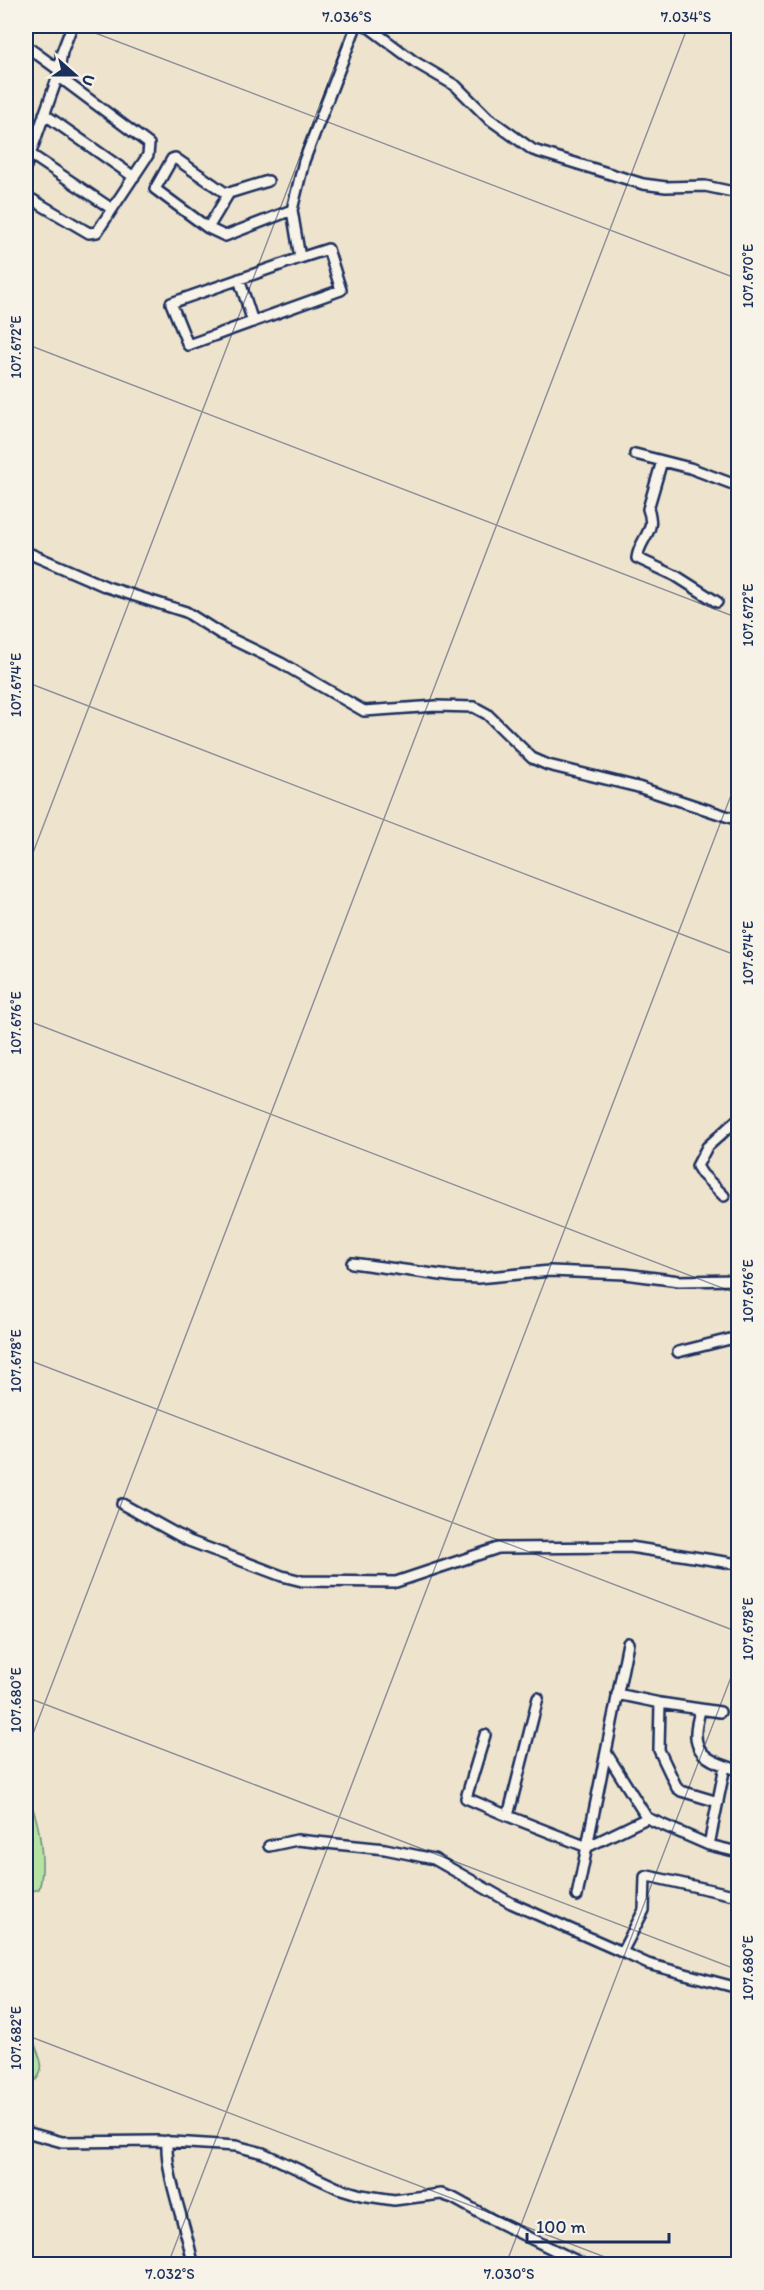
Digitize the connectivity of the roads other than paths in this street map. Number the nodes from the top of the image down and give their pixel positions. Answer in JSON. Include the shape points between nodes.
{"nodes":[{"id":1,"x":72,"y":26,"type":"edge"},
{"id":2,"x":356,"y":26,"type":"edge"},
{"id":3,"x":367,"y":26,"type":"edge"},
{"id":4,"x":26,"y":46,"type":"edge"},
{"id":5,"x":58,"y":73,"type":"junction"},
{"id":6,"x":44,"y":114,"type":"junction"},
{"id":7,"x":30,"y":154,"type":"junction"},
{"id":8,"x":26,"y":166,"type":"edge"},
{"id":9,"x":134,"y":177,"type":"junction"},
{"id":10,"x":268,"y":181,"type":"dead end"},
{"id":11,"x":229,"y":193,"type":"junction"},
{"id":12,"x":738,"y":193,"type":"edge"},
{"id":13,"x":26,"y":196,"type":"edge"},
{"id":14,"x":112,"y":209,"type":"junction"},
{"id":15,"x":292,"y":210,"type":"junction"},
{"id":16,"x":207,"y":228,"type":"junction"},
{"id":17,"x":300,"y":258,"type":"junction"},
{"id":18,"x":239,"y":279,"type":"junction"},
{"id":19,"x":253,"y":321,"type":"junction"},
{"id":20,"x":634,"y":454,"type":"dead end"},
{"id":21,"x":662,"y":460,"type":"junction"},
{"id":22,"x":738,"y":486,"type":"edge"},
{"id":23,"x":26,"y":552,"type":"edge"},
{"id":24,"x":717,"y":602,"type":"dead end"},
{"id":25,"x":738,"y":820,"type":"edge"},
{"id":26,"x":738,"y":1119,"type":"edge"},
{"id":27,"x":724,"y":1196,"type":"dead end"},
{"id":28,"x":352,"y":1263,"type":"dead end"},
{"id":29,"x":738,"y":1280,"type":"edge"},
{"id":30,"x":738,"y":1337,"type":"edge"},
{"id":31,"x":678,"y":1352,"type":"dead end"},
{"id":32,"x":122,"y":1504,"type":"dead end"},
{"id":33,"x":738,"y":1564,"type":"edge"},
{"id":34,"x":628,"y":1643,"type":"dead end"},
{"id":35,"x":617,"y":1694,"type":"junction"},
{"id":36,"x":538,"y":1698,"type":"dead end"},
{"id":37,"x":660,"y":1703,"type":"junction"},
{"id":38,"x":700,"y":1709,"type":"junction"},
{"id":39,"x":720,"y":1712,"type":"dead end"},
{"id":40,"x":485,"y":1735,"type":"dead end"},
{"id":41,"x":607,"y":1754,"type":"junction"},
{"id":42,"x":725,"y":1766,"type":"junction"},
{"id":43,"x":738,"y":1770,"type":"edge"},
{"id":44,"x":718,"y":1802,"type":"junction"},
{"id":45,"x":508,"y":1816,"type":"junction"},
{"id":46,"x":647,"y":1818,"type":"junction"},
{"id":47,"x":709,"y":1845,"type":"junction"},
{"id":48,"x":269,"y":1846,"type":"dead end"},
{"id":49,"x":587,"y":1847,"type":"junction"},
{"id":50,"x":738,"y":1852,"type":"edge"},
{"id":51,"x":577,"y":1896,"type":"dead end"},
{"id":52,"x":738,"y":1896,"type":"edge"},
{"id":53,"x":622,"y":1952,"type":"junction"},
{"id":54,"x":738,"y":1988,"type":"edge"},
{"id":55,"x":26,"y":2132,"type":"edge"},
{"id":56,"x":167,"y":2141,"type":"junction"},
{"id":57,"x":193,"y":2265,"type":"edge"},
{"id":58,"x":583,"y":2265,"type":"edge"}],
"edges":[{"from":1,"to":5,"type":"street"},
{"from":2,"to":15,"type":"street","via":[[304,161]]},
{"from":3,"to":12,"type":"street","via":[[456,86],[488,118],[533,150],[643,184],[705,186]]},
{"from":4,"to":5,"type":"street"},
{"from":5,"to":6,"type":"street"},
{"from":5,"to":9,"type":"street","via":[[149,144],[148,155]]},
{"from":6,"to":7,"type":"street"},
{"from":6,"to":9,"type":"street"},
{"from":7,"to":8,"type":"street"},
{"from":7,"to":14,"type":"street"},
{"from":9,"to":14,"type":"street"},
{"from":10,"to":11,"type":"street"},
{"from":11,"to":16,"type":"street"},
{"from":11,"to":16,"type":"street","via":[[175,158],[155,186],[156,192]]},
{"from":13,"to":14,"type":"street","via":[[89,233],[98,232]]},
{"from":15,"to":16,"type":"street","via":[[225,236]]},
{"from":15,"to":17,"type":"street"},
{"from":17,"to":18,"type":"street"},
{"from":17,"to":19,"type":"street","via":[[328,249],[341,290]]},
{"from":18,"to":19,"type":"street"},
{"from":18,"to":19,"type":"street","via":[[171,303],[188,345]]},
{"from":20,"to":21,"type":"street"},
{"from":21,"to":22,"type":"street"},
{"from":21,"to":24,"type":"street","via":[[648,509],[651,526],[637,558],[676,576]]},
{"from":23,"to":25,"type":"street","via":[[107,587],[186,612],[364,711],[474,706],[532,759],[638,787]]},
{"from":26,"to":27,"type":"street","via":[[704,1151],[697,1166]]},
{"from":28,"to":29,"type":"street","via":[[478,1278],[550,1271],[679,1281]]},
{"from":30,"to":31,"type":"street"},
{"from":32,"to":33,"type":"street","via":[[189,1541],[282,1576],[312,1582],[400,1581],[498,1548],[630,1547]]},
{"from":34,"to":35,"type":"street"},
{"from":35,"to":37,"type":"street"},
{"from":35,"to":41,"type":"street"},
{"from":36,"to":45,"type":"street"},
{"from":37,"to":38,"type":"street"},
{"from":37,"to":44,"type":"street","via":[[657,1742],[677,1788]]},
{"from":38,"to":39,"type":"street"},
{"from":38,"to":42,"type":"street","via":[[697,1745],[708,1760]]},
{"from":40,"to":45,"type":"street","via":[[466,1798]]},
{"from":41,"to":46,"type":"street"},
{"from":41,"to":49,"type":"street"},
{"from":42,"to":43,"type":"street"},
{"from":42,"to":44,"type":"street"},
{"from":44,"to":47,"type":"street"},
{"from":45,"to":49,"type":"street"},
{"from":46,"to":47,"type":"street"},
{"from":46,"to":49,"type":"street"},
{"from":47,"to":50,"type":"street"},
{"from":48,"to":53,"type":"street","via":[[297,1840],[385,1848],[434,1859],[512,1903]]},
{"from":49,"to":51,"type":"street"},
{"from":52,"to":53,"type":"street","via":[[648,1875],[644,1910]]},
{"from":53,"to":54,"type":"street","via":[[648,1964]]},
{"from":55,"to":56,"type":"street","via":[[62,2142]]},
{"from":56,"to":57,"type":"street"},
{"from":56,"to":58,"type":"street","via":[[236,2146],[263,2153],[338,2188],[361,2194],[394,2200],[431,2194],[453,2198]]}]}
